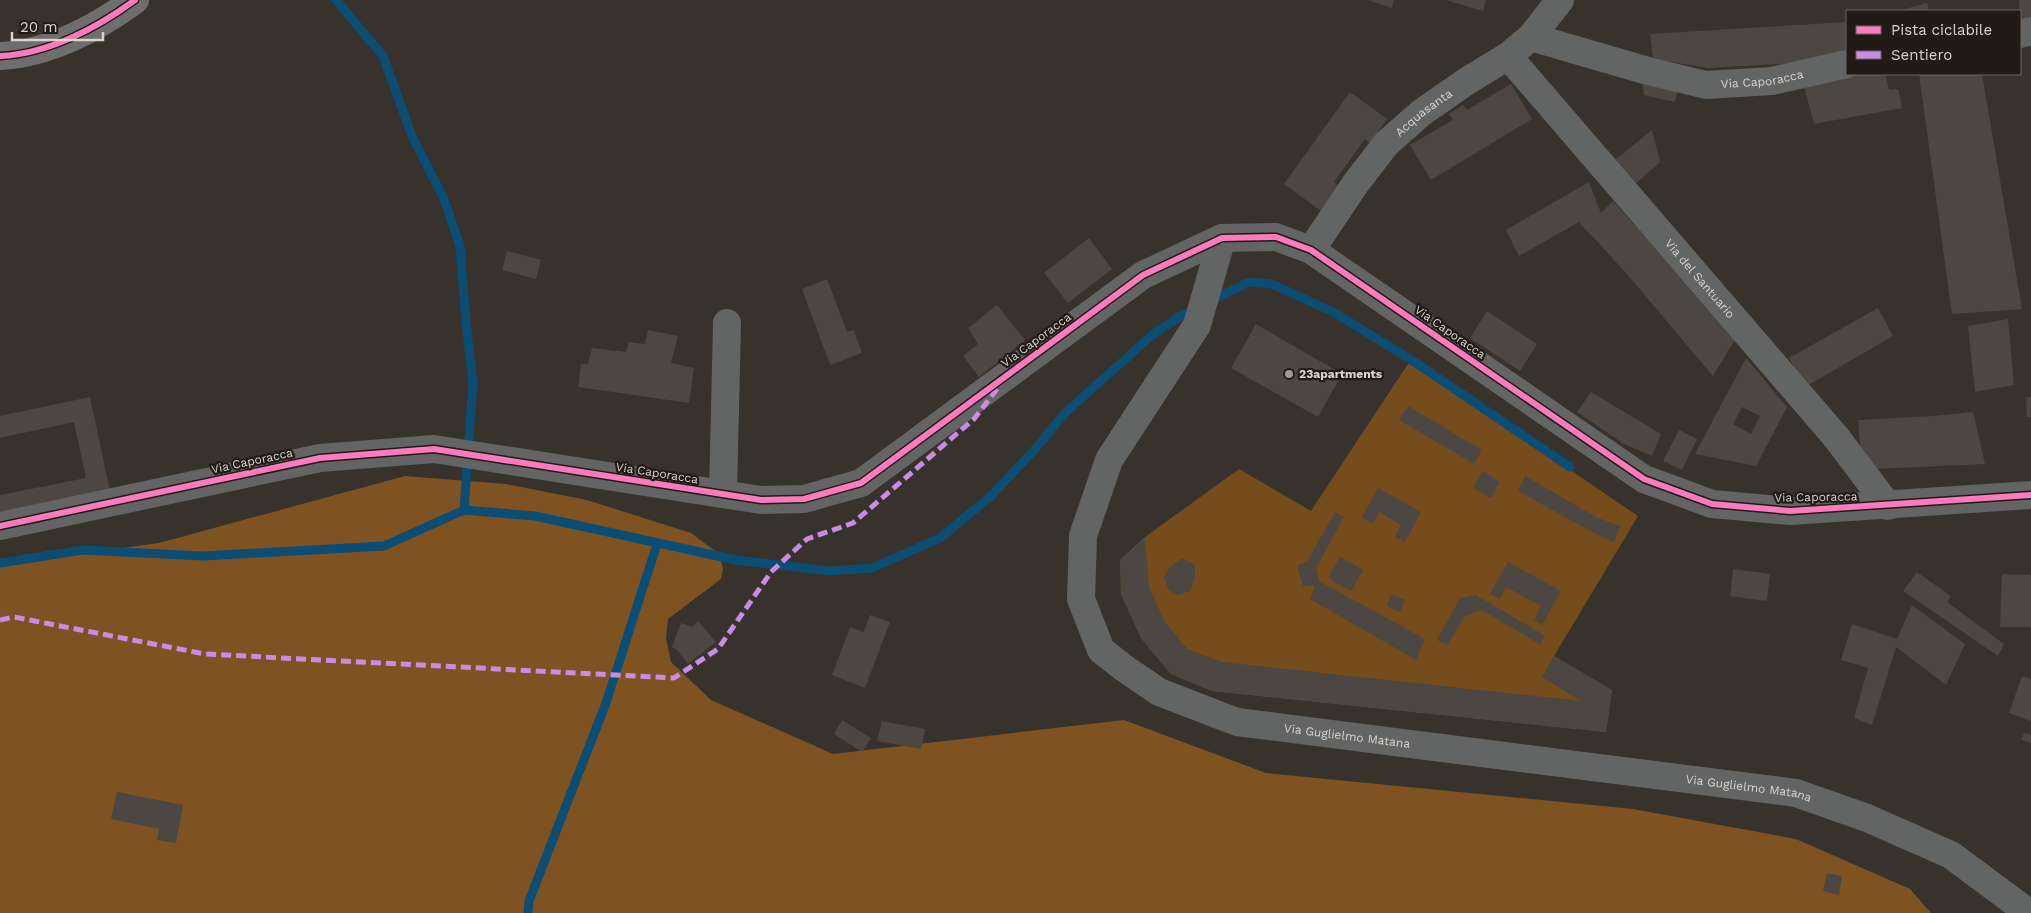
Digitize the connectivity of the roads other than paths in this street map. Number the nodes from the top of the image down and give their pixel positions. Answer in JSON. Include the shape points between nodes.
{"nodes":[{"id":1,"x":135,"y":0,"type":"edge"},
{"id":2,"x":1560,"y":0,"type":"edge"},
{"id":3,"x":1531,"y":36,"type":"junction"},
{"id":4,"x":0,"y":56,"type":"edge"},
{"id":5,"x":1508,"y":56,"type":"junction"},
{"id":6,"x":1846,"y":64,"type":"edge"},
{"id":7,"x":1222,"y":238,"type":"junction"},
{"id":8,"x":1311,"y":250,"type":"junction"},
{"id":9,"x":727,"y":323,"type":"dead end"},
{"id":10,"x":723,"y":494,"type":"junction"},
{"id":11,"x":2031,"y":495,"type":"edge"},
{"id":12,"x":1888,"y":506,"type":"junction"},
{"id":13,"x":0,"y":526,"type":"edge"},
{"id":14,"x":2029,"y":913,"type":"edge"}],
"edges":[{"from":1,"to":4,"type":"main road","via":[[115,14],[42,49]]},
{"from":2,"to":3,"type":"street","name":"Acquasanta"},
{"from":3,"to":5,"type":"street","name":"Acquasanta"},
{"from":3,"to":6,"type":"street","name":"Via Caporacca","via":[[1706,85],[1772,81]]},
{"from":5,"to":8,"type":"street","name":"Acquasanta","via":[[1421,113],[1386,144]]},
{"from":5,"to":12,"type":"street","name":"Via del Santuario","via":[[1836,437]]},
{"from":7,"to":8,"type":"street","name":"Via Caporacca","via":[[1276,237]]},
{"from":7,"to":10,"type":"street","name":"Via Caporacca","via":[[1143,275],[861,483],[804,500],[761,500]]},
{"from":7,"to":14,"type":"street","name":"Via Guglielmo Matana","via":[[1196,325],[1109,460],[1083,536],[1081,599],[1101,650],[1159,692],[1237,722],[1796,793],[1867,818],[1951,855]]},
{"from":8,"to":12,"type":"street","name":"Via Caporacca","via":[[1644,479],[1712,504],[1790,511]]},
{"from":9,"to":10,"type":"street"},
{"from":10,"to":13,"type":"street","name":"Via Caporacca","via":[[434,449],[320,458]]},
{"from":11,"to":12,"type":"street","name":"Via Caporacca"}]}
